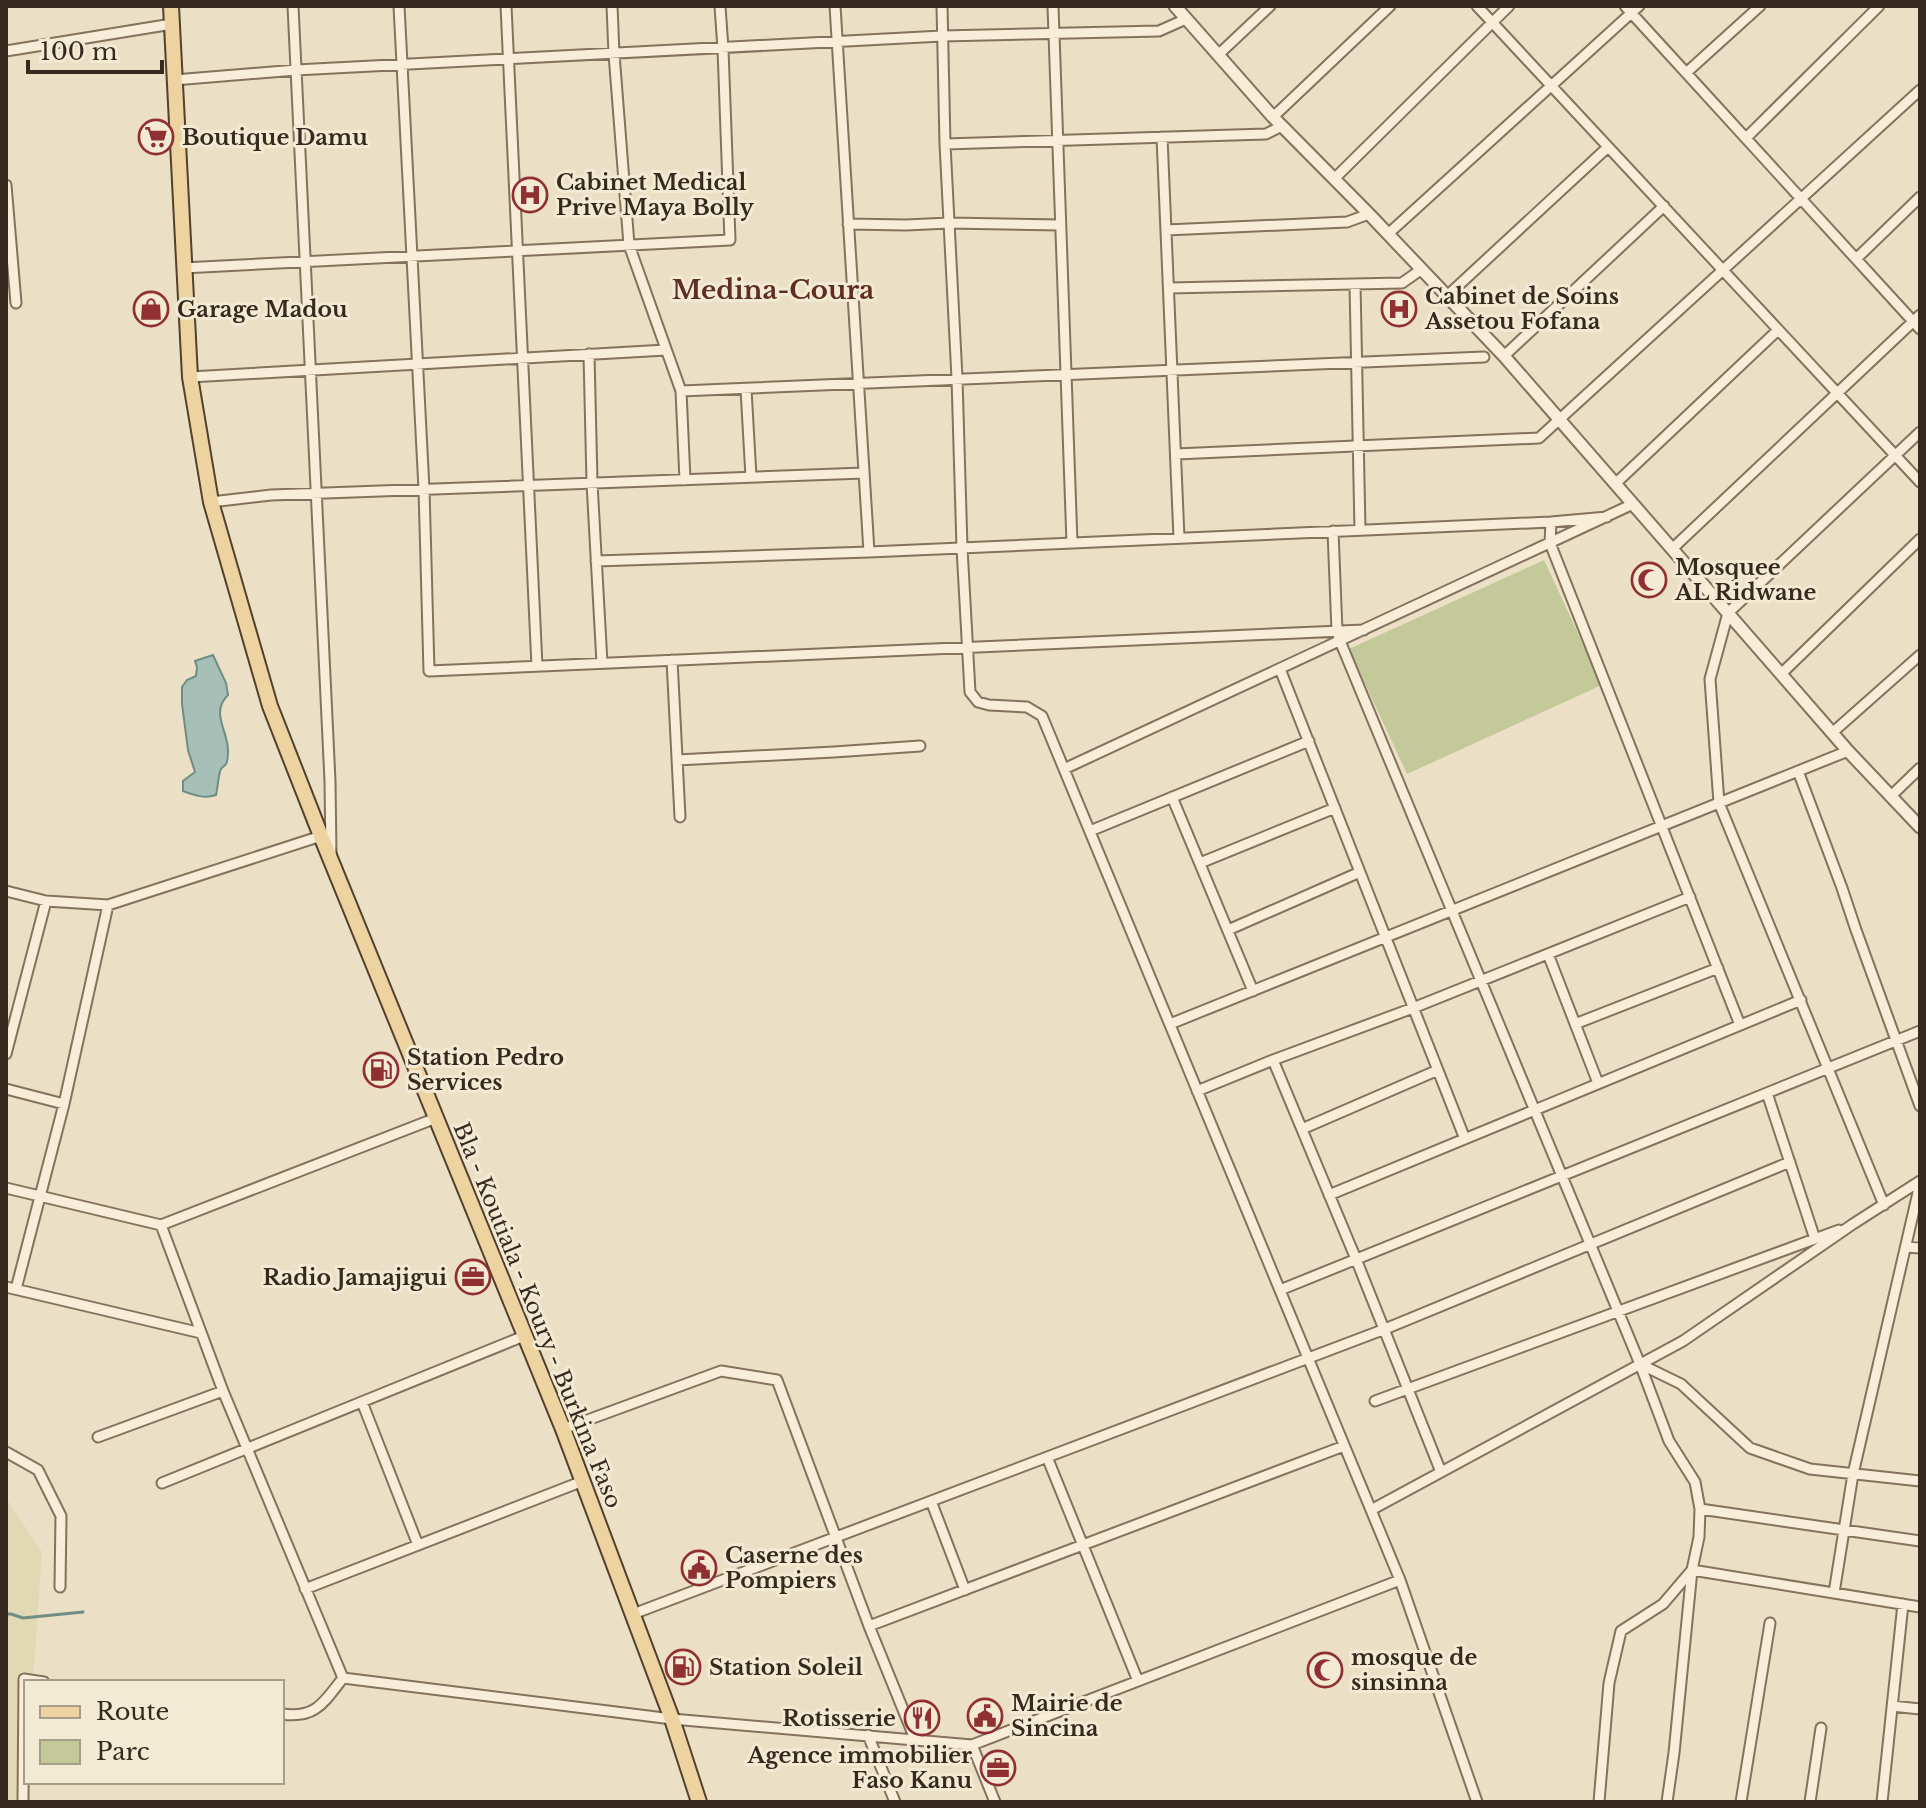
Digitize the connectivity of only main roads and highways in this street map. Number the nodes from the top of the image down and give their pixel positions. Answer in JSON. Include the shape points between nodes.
{"nodes":[{"id":1,"x":171,"y":6,"type":"edge"},
{"id":2,"x":699,"y":1802,"type":"edge"}],
"edges":[{"from":1,"to":2,"type":"main road","name":"Bla - Koutiala - Koury - Burkina Faso","via":[[190,377],[211,502],[270,706],[563,1429]]}]}
